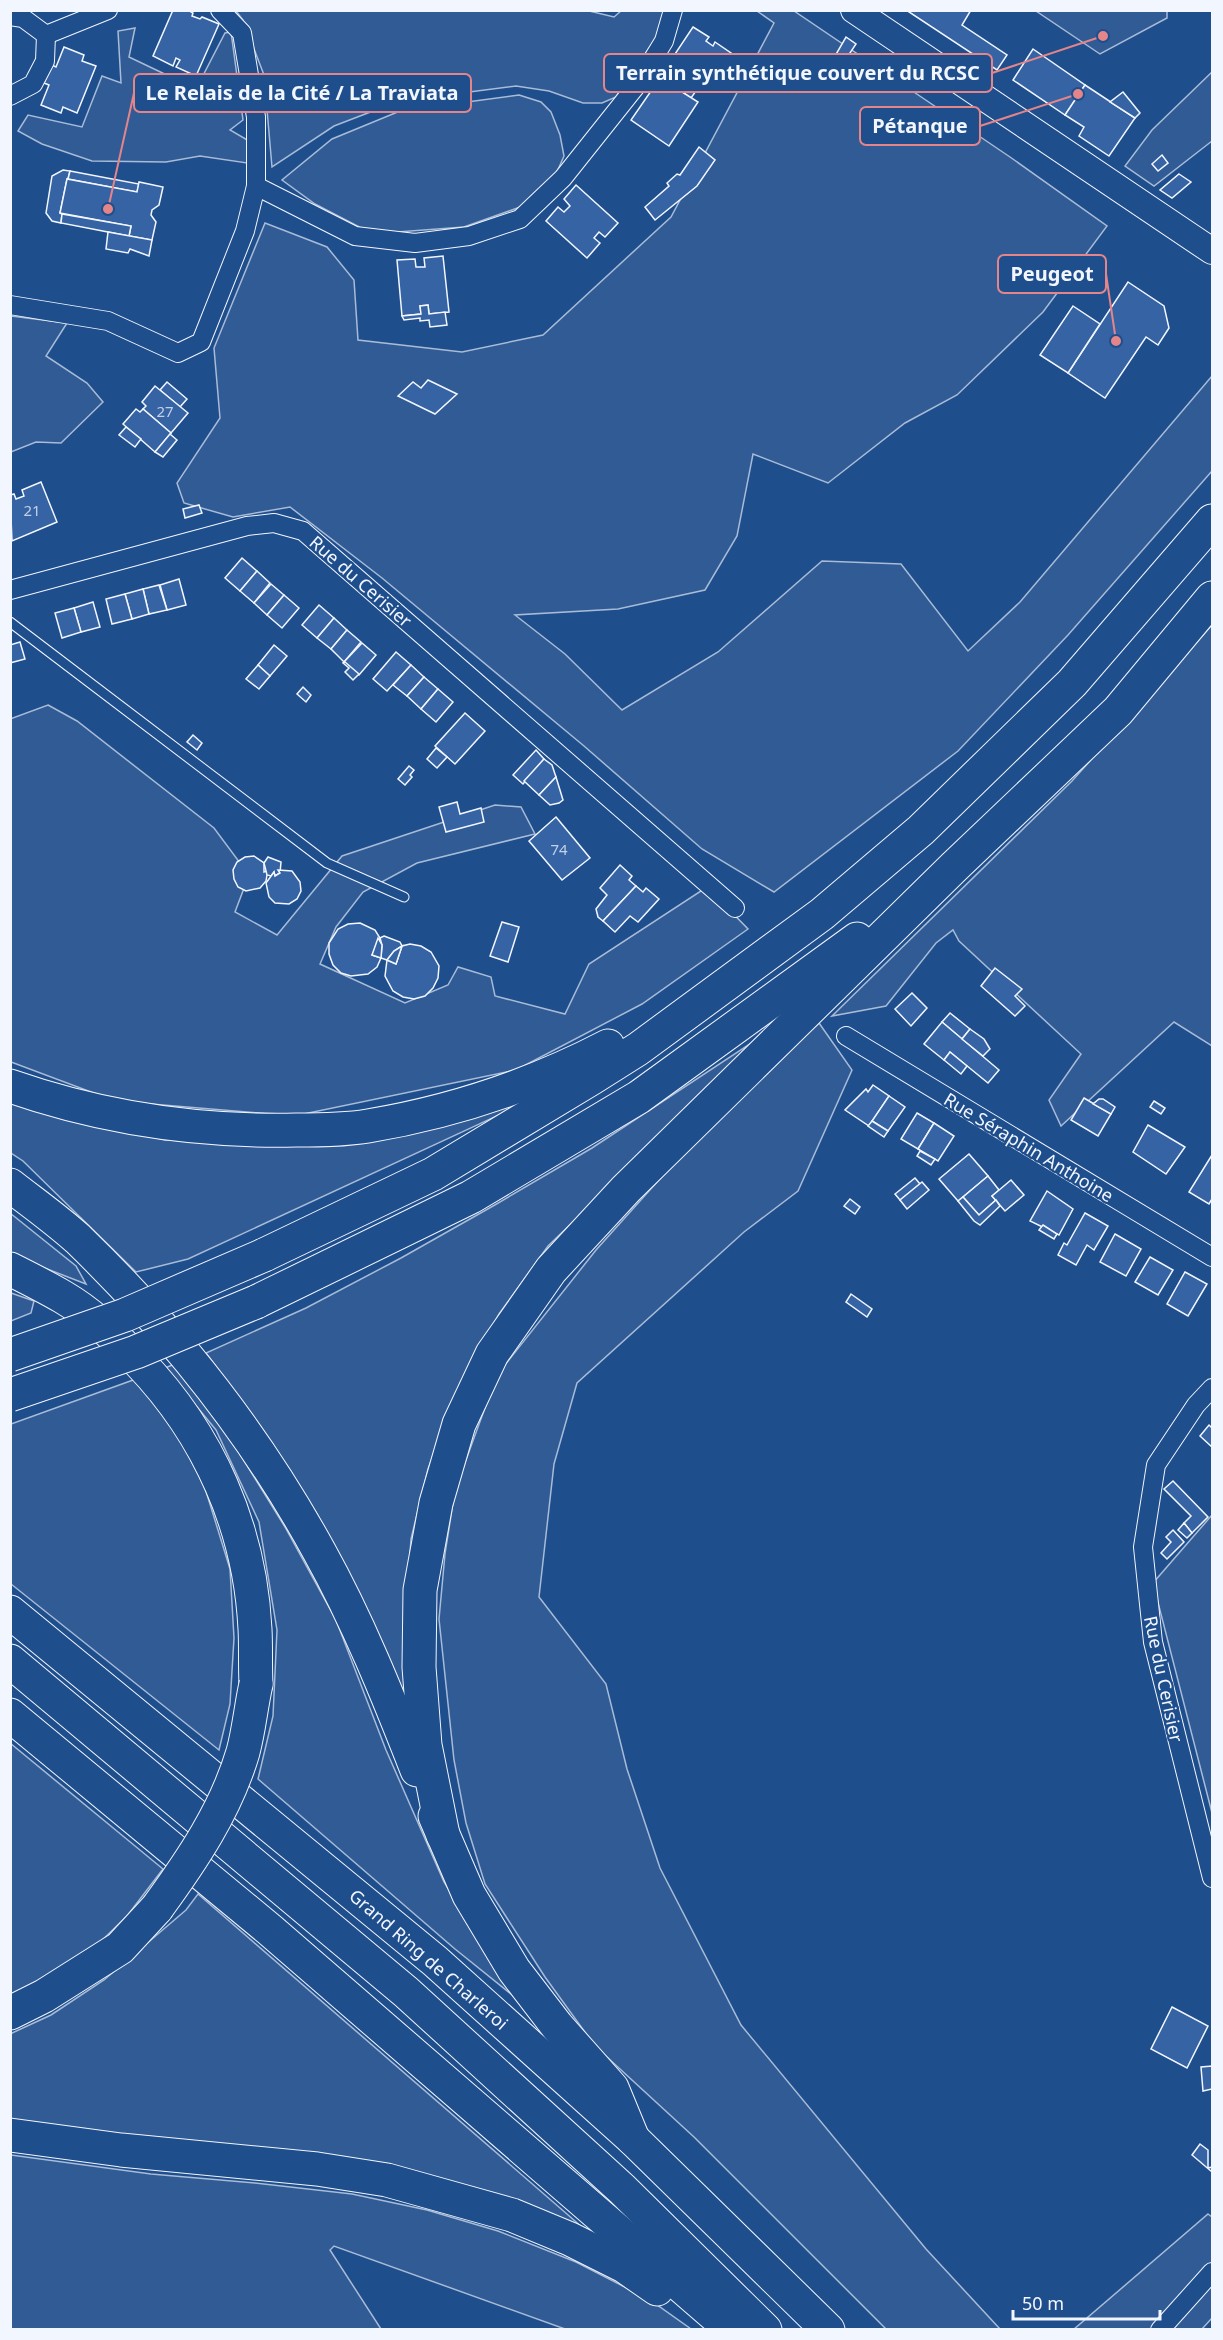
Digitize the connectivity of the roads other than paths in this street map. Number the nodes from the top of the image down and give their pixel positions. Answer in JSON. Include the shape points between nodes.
{"nodes":[{"id":1,"x":108,"y":10,"type":"edge"},
{"id":2,"x":220,"y":10,"type":"edge"},
{"id":3,"x":673,"y":10,"type":"edge"},
{"id":4,"x":854,"y":10,"type":"edge"},
{"id":5,"x":10,"y":16,"type":"edge"},
{"id":6,"x":46,"y":35,"type":"junction"},
{"id":7,"x":10,"y":96,"type":"edge"},
{"id":8,"x":256,"y":186,"type":"junction"},
{"id":9,"x":1207,"y":249,"type":"edge"},
{"id":10,"x":10,"y":305,"type":"edge"},
{"id":11,"x":1212,"y":521,"type":"edge"},
{"id":12,"x":10,"y":590,"type":"edge"},
{"id":13,"x":1212,"y":598,"type":"edge"},
{"id":14,"x":10,"y":622,"type":"edge"},
{"id":15,"x":955,"y":866,"type":"junction"},
{"id":16,"x":404,"y":897,"type":"dead end"},
{"id":17,"x":735,"y":908,"type":"dead end"},
{"id":18,"x":669,"y":1025,"type":"junction"},
{"id":19,"x":846,"y":1036,"type":"dead end"},
{"id":20,"x":10,"y":1086,"type":"edge"},
{"id":21,"x":10,"y":1185,"type":"edge"},
{"id":22,"x":1212,"y":1257,"type":"edge"},
{"id":23,"x":10,"y":1269,"type":"edge"},
{"id":24,"x":10,"y":1355,"type":"edge"},
{"id":25,"x":1212,"y":1388,"type":"edge"},
{"id":26,"x":10,"y":1395,"type":"edge"},
{"id":27,"x":10,"y":1612,"type":"edge"},
{"id":28,"x":10,"y":1662,"type":"edge"},
{"id":29,"x":10,"y":1715,"type":"edge"},
{"id":30,"x":443,"y":1835,"type":"junction"},
{"id":31,"x":1212,"y":1878,"type":"edge"},
{"id":32,"x":10,"y":2013,"type":"edge"},
{"id":33,"x":10,"y":2135,"type":"edge"},
{"id":34,"x":633,"y":2139,"type":"junction"},
{"id":35,"x":1212,"y":2272,"type":"edge"},
{"id":36,"x":719,"y":2330,"type":"edge"},
{"id":37,"x":732,"y":2330,"type":"edge"},
{"id":38,"x":765,"y":2330,"type":"edge"},
{"id":39,"x":828,"y":2330,"type":"edge"},
{"id":40,"x":1160,"y":2330,"type":"edge"}],
"edges":[{"from":1,"to":6,"type":"street"},
{"from":2,"to":8,"type":"street","via":[[242,33],[256,117]]},
{"from":3,"to":8,"type":"street","via":[[664,41],[637,84],[563,178],[520,219],[469,236],[415,243],[355,236]]},
{"from":4,"to":9,"type":"main road"},
{"from":5,"to":6,"type":"street","via":[[23,18]]},
{"from":6,"to":7,"type":"street","via":[[45,61],[33,84]]},
{"from":8,"to":10,"type":"street","via":[[245,231],[201,342],[178,353],[108,321]]},
{"from":11,"to":18,"type":"highway","via":[[1072,683],[921,830],[822,914]]},
{"from":12,"to":17,"type":"street","name":"Rue du Cerisier","via":[[247,526],[274,523],[303,531]]},
{"from":13,"to":15,"type":"highway","via":[[1118,711]]},
{"from":14,"to":16,"type":"lane","via":[[327,863]]},
{"from":15,"to":26,"type":"highway","bridge":true,"via":[[639,1097],[471,1197],[256,1302],[136,1352]]},
{"from":15,"to":30,"type":"highway","via":[[626,1189],[551,1270],[492,1354],[459,1424],[436,1503],[420,1590],[419,1667],[425,1745]]},
{"from":18,"to":20,"type":"highway","via":[[635,1032],[569,1066],[489,1097],[366,1126],[256,1131],[190,1126],[119,1116]]},
{"from":18,"to":24,"type":"highway","bridge":true,"via":[[638,1049],[433,1174],[264,1255],[125,1315]]},
{"from":19,"to":22,"type":"street","name":"Rue Séraphin Anthoine"},
{"from":21,"to":30,"type":"highway","via":[[76,1238],[156,1321],[263,1458],[319,1551],[362,1639]]},
{"from":23,"to":32,"type":"highway","bridge":true,"via":[[65,1298],[114,1336],[181,1410],[213,1463],[233,1514],[248,1572],[256,1684],[243,1752],[221,1809],[196,1855],[157,1908],[120,1947],[80,1975]]},
{"from":25,"to":31,"type":"street","name":"Rue du Cerisier","via":[[1156,1465],[1143,1547],[1153,1642]]},
{"from":27,"to":34,"type":"highway","name":"Grand Ring de Charleroi","via":[[435,1961]]},
{"from":28,"to":38,"type":"highway","via":[[406,1992],[622,2189]]},
{"from":29,"to":37,"type":"highway","via":[[270,1930]]},
{"from":30,"to":34,"type":"highway","via":[[469,1895],[514,1970],[612,2088]]},
{"from":33,"to":36,"type":"highway","via":[[387,2180],[512,2215],[570,2239],[624,2266]]},
{"from":34,"to":39,"type":"highway","name":"Grand Ring de Charleroi"},
{"from":35,"to":40,"type":"street"}]}
